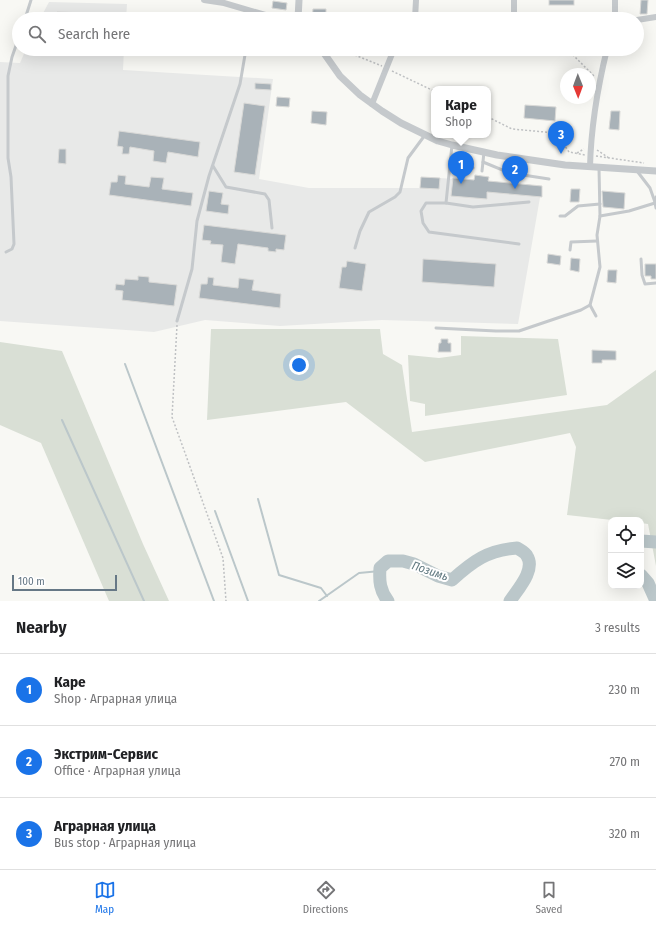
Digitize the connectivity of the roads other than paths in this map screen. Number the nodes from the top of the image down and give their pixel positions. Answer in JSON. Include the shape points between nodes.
{"nodes":[{"id":1,"x":31,"y":0,"type":"edge"},
{"id":2,"x":204,"y":0,"type":"edge"},
{"id":3,"x":299,"y":0,"type":"edge"},
{"id":4,"x":416,"y":0,"type":"edge"},
{"id":5,"x":514,"y":0,"type":"edge"},
{"id":6,"x":615,"y":0,"type":"edge"},
{"id":7,"x":224,"y":2,"type":"edge"},
{"id":8,"x":27,"y":12,"type":"edge"},
{"id":9,"x":245,"y":12,"type":"edge"},
{"id":10,"x":298,"y":12,"type":"edge"},
{"id":11,"x":415,"y":12,"type":"edge"},
{"id":12,"x":514,"y":12,"type":"edge"},
{"id":13,"x":615,"y":12,"type":"edge"},
{"id":14,"x":656,"y":17,"type":"edge"},
{"id":15,"x":644,"y":19,"type":"edge"},
{"id":16,"x":12,"y":56,"type":"edge"},
{"id":17,"x":245,"y":56,"type":"edge"},
{"id":18,"x":326,"y":56,"type":"edge"},
{"id":19,"x":391,"y":56,"type":"edge"},
{"id":20,"x":605,"y":56,"type":"edge"},
{"id":21,"x":372,"y":104,"type":"junction"},
{"id":22,"x":425,"y":135,"type":"junction"},
{"id":23,"x":431,"y":137,"type":"edge"},
{"id":24,"x":433,"y":138,"type":"edge"},
{"id":25,"x":452,"y":145,"type":"junction"},
{"id":26,"x":484,"y":152,"type":"junction"},
{"id":27,"x":483,"y":162,"type":"junction"},
{"id":28,"x":450,"y":164,"type":"junction"},
{"id":29,"x":213,"y":166,"type":"junction"},
{"id":30,"x":590,"y":167,"type":"junction"},
{"id":31,"x":473,"y":168,"type":"dead end"},
{"id":32,"x":599,"y":168,"type":"junction"},
{"id":33,"x":636,"y":170,"type":"junction"},
{"id":34,"x":482,"y":171,"type":"dead end"},
{"id":35,"x":656,"y":171,"type":"edge"},
{"id":36,"x":548,"y":179,"type":"dead end"},
{"id":37,"x":656,"y":197,"type":"edge"},
{"id":38,"x":529,"y":202,"type":"dead end"},
{"id":39,"x":446,"y":203,"type":"junction"},
{"id":40,"x":600,"y":204,"type":"junction"},
{"id":41,"x":656,"y":205,"type":"edge"},
{"id":42,"x":560,"y":216,"type":"dead end"},
{"id":43,"x":600,"y":216,"type":"junction"},
{"id":44,"x":272,"y":228,"type":"dead end"},
{"id":45,"x":598,"y":241,"type":"junction"},
{"id":46,"x":519,"y":244,"type":"dead end"},
{"id":47,"x":355,"y":248,"type":"dead end"},
{"id":48,"x":570,"y":250,"type":"dead end"},
{"id":49,"x":6,"y":252,"type":"dead end"},
{"id":50,"x":641,"y":259,"type":"dead end"},
{"id":51,"x":656,"y":283,"type":"edge"},
{"id":52,"x":590,"y":305,"type":"junction"},
{"id":53,"x":596,"y":316,"type":"dead end"},
{"id":54,"x":177,"y":321,"type":"road end"},
{"id":55,"x":436,"y":328,"type":"dead end"}],
"edges":[{"from":1,"to":8,"type":"lane"},
{"from":2,"to":7,"type":"street"},
{"from":3,"to":10,"type":"street"},
{"from":4,"to":11,"type":"street"},
{"from":5,"to":12,"type":"street"},
{"from":6,"to":13,"type":"street"},
{"from":7,"to":9,"type":"street"},
{"from":14,"to":15,"type":"street"},
{"from":16,"to":49,"type":"lane","via":[[8,76],[8,158],[14,244],[12,249]]},
{"from":17,"to":29,"type":"lane","via":[[240,84]]},
{"from":18,"to":21,"type":"street","via":[[348,84]]},
{"from":19,"to":21,"type":"street"},
{"from":20,"to":30,"type":"street","via":[[590,145]]},
{"from":21,"to":22,"type":"street"},
{"from":22,"to":23,"type":"street"},
{"from":22,"to":47,"type":"lane","via":[[408,158],[400,192],[369,212]]},
{"from":24,"to":25,"type":"street"},
{"from":25,"to":26,"type":"street"},
{"from":25,"to":28,"type":"lane"},
{"from":26,"to":27,"type":"lane"},
{"from":26,"to":30,"type":"street"},
{"from":27,"to":34,"type":"lane"},
{"from":27,"to":36,"type":"lane","via":[[510,173]]},
{"from":28,"to":31,"type":"lane"},
{"from":28,"to":39,"type":"lane"},
{"from":29,"to":44,"type":"lane","via":[[226,187],[265,194],[270,200]]},
{"from":29,"to":54,"type":"lane","via":[[197,221],[192,269]]},
{"from":30,"to":32,"type":"street"},
{"from":32,"to":33,"type":"street"},
{"from":32,"to":40,"type":"lane"},
{"from":33,"to":35,"type":"street"},
{"from":33,"to":41,"type":"lane","via":[[650,188]]},
{"from":37,"to":41,"type":"lane"},
{"from":38,"to":39,"type":"lane","via":[[473,207]]},
{"from":39,"to":46,"type":"lane","via":[[426,203],[420,211],[429,232]]},
{"from":40,"to":42,"type":"lane","via":[[578,206],[566,216]]},
{"from":40,"to":43,"type":"lane"},
{"from":41,"to":43,"type":"lane"},
{"from":43,"to":45,"type":"lane"},
{"from":45,"to":48,"type":"lane","via":[[571,242]]},
{"from":45,"to":52,"type":"lane","via":[[600,267]]},
{"from":50,"to":51,"type":"lane","via":[[645,284]]},
{"from":52,"to":53,"type":"lane"},
{"from":52,"to":55,"type":"lane","via":[[519,331]]}]}
